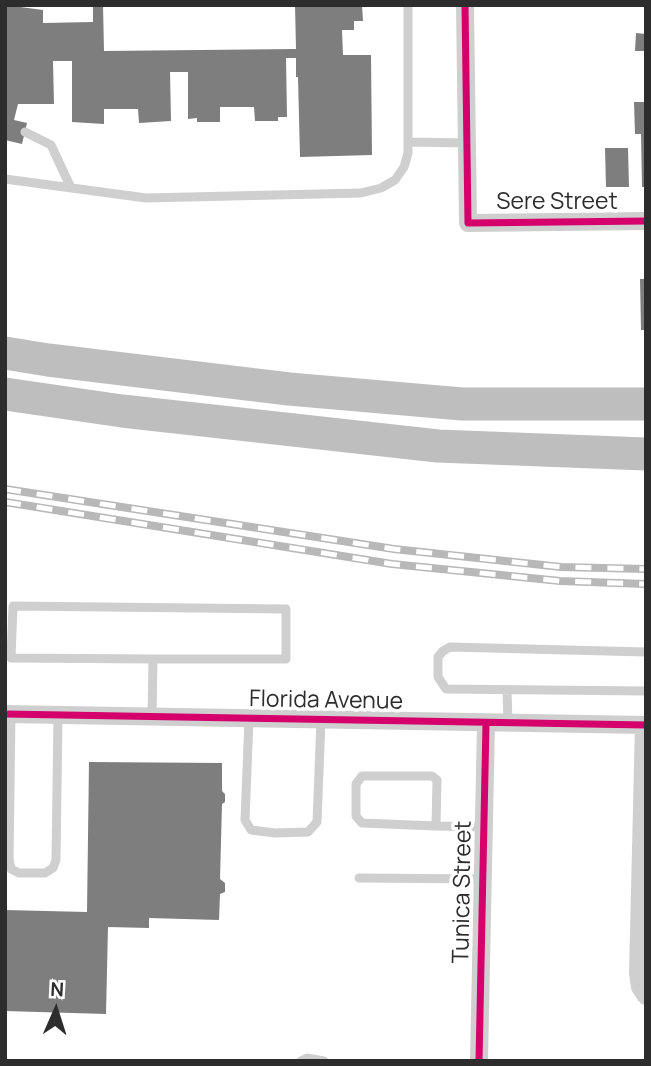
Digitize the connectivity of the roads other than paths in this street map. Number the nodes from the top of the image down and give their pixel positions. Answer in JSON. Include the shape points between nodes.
{"nodes":[{"id":1,"x":408,"y":5,"type":"edge"},
{"id":2,"x":466,"y":5,"type":"edge"},
{"id":3,"x":25,"y":132,"type":"dead end"},
{"id":4,"x":408,"y":142,"type":"junction"},
{"id":5,"x":468,"y":143,"type":"junction"},
{"id":6,"x":5,"y":179,"type":"edge"},
{"id":7,"x":71,"y":188,"type":"junction"},
{"id":8,"x":646,"y":221,"type":"edge"},
{"id":9,"x":5,"y":353,"type":"edge"},
{"id":10,"x":5,"y":394,"type":"edge"},
{"id":11,"x":646,"y":404,"type":"edge"},
{"id":12,"x":646,"y":454,"type":"edge"},
{"id":13,"x":646,"y":652,"type":"edge"},
{"id":14,"x":153,"y":659,"type":"junction"},
{"id":15,"x":507,"y":691,"type":"junction"},
{"id":16,"x":646,"y":691,"type":"edge"},
{"id":17,"x":8,"y":714,"type":"edge"},
{"id":18,"x":58,"y":715,"type":"junction"},
{"id":19,"x":152,"y":717,"type":"junction"},
{"id":20,"x":249,"y":719,"type":"junction"},
{"id":21,"x":321,"y":720,"type":"junction"},
{"id":22,"x":486,"y":723,"type":"junction"},
{"id":23,"x":508,"y":723,"type":"junction"},
{"id":24,"x":645,"y":725,"type":"edge"},
{"id":25,"x":436,"y":825,"type":"junction"},
{"id":26,"x":484,"y":827,"type":"junction"},
{"id":27,"x":359,"y":878,"type":"dead end"},
{"id":28,"x":483,"y":879,"type":"junction"},
{"id":29,"x":646,"y":996,"type":"edge"},
{"id":30,"x":301,"y":1061,"type":"edge"},
{"id":31,"x":324,"y":1061,"type":"edge"},
{"id":32,"x":479,"y":1061,"type":"edge"}],
"edges":[{"from":1,"to":4,"type":"lane"},
{"from":2,"to":5,"type":"street"},
{"from":3,"to":7,"type":"lane","via":[[51,145]]},
{"from":4,"to":5,"type":"lane"},
{"from":4,"to":7,"type":"lane","via":[[404,167],[395,180],[361,193],[146,198]]},
{"from":5,"to":8,"type":"street","name":"Sere Street","via":[[468,223]]},
{"from":6,"to":7,"type":"lane"},
{"from":9,"to":11,"type":"highway","via":[[289,389],[448,403]]},
{"from":10,"to":12,"type":"highway","via":[[438,446]]},
{"from":13,"to":15,"type":"lane","via":[[450,647],[438,657],[438,677],[446,689]]},
{"from":14,"to":14,"type":"lane","via":[[11,658],[13,606],[286,609],[285,659]]},
{"from":14,"to":19,"type":"lane"},
{"from":15,"to":16,"type":"lane"},
{"from":15,"to":23,"type":"lane"},
{"from":17,"to":18,"type":"street","name":"Florida Avenue"},
{"from":17,"to":18,"type":"lane","via":[[9,859],[11,869],[19,873],[45,873],[56,860]]},
{"from":18,"to":19,"type":"street","name":"Florida Avenue"},
{"from":19,"to":20,"type":"street","name":"Florida Avenue"},
{"from":20,"to":21,"type":"street","name":"Florida Avenue"},
{"from":20,"to":21,"type":"lane","via":[[245,820],[251,830],[275,833],[308,832],[317,822]]},
{"from":21,"to":22,"type":"street","name":"Florida Avenue"},
{"from":22,"to":23,"type":"street","name":"Florida Avenue"},
{"from":22,"to":26,"type":"street","name":"Tunica Street"},
{"from":23,"to":24,"type":"street","name":"Florida Avenue"},
{"from":24,"to":29,"type":"street","via":[[638,973]]},
{"from":25,"to":25,"type":"lane","via":[[362,823],[356,816],[356,784],[362,776],[432,776],[437,780]]},
{"from":25,"to":26,"type":"lane"},
{"from":26,"to":28,"type":"street","name":"Tunica Street"},
{"from":27,"to":28,"type":"lane"},
{"from":28,"to":32,"type":"street","name":"Tunica Street"},
{"from":30,"to":31,"type":"lane"}]}
